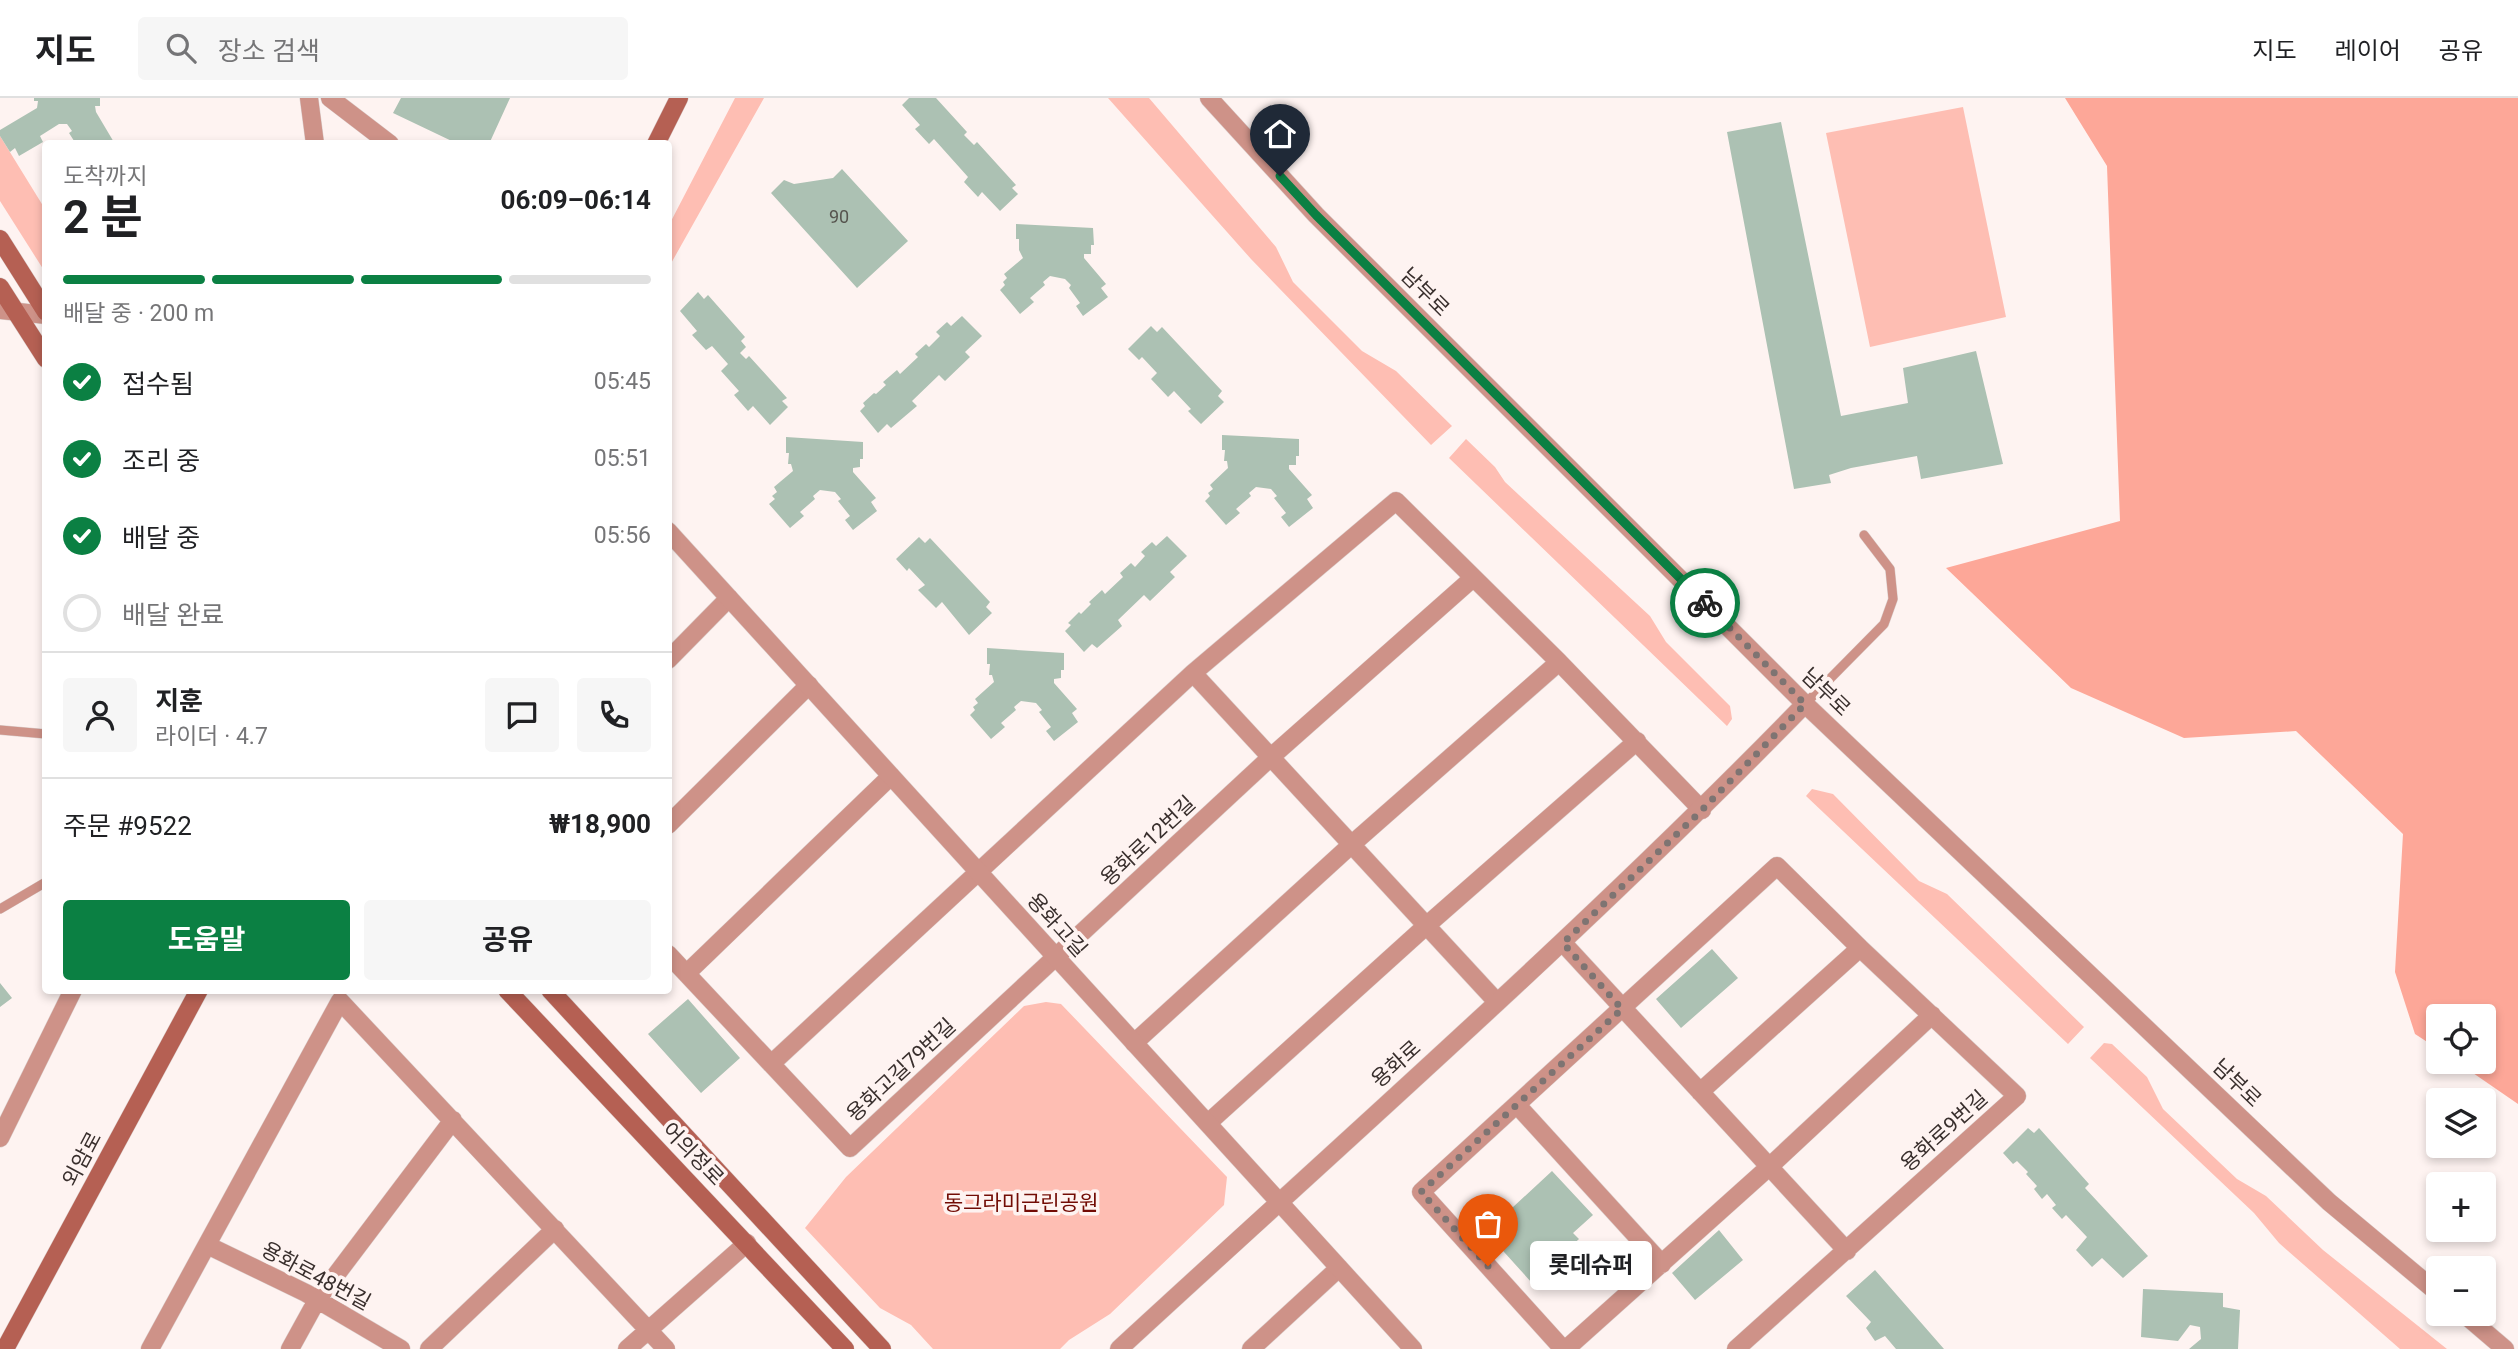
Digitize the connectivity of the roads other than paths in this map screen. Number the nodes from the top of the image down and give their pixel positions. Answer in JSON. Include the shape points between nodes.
{"nodes":[{"id":1,"x":309,"y":98,"type":"edge"},
{"id":2,"x":330,"y":98,"type":"edge"},
{"id":3,"x":680,"y":98,"type":"edge"},
{"id":4,"x":1209,"y":98,"type":"edge"},
{"id":5,"x":314,"y":140,"type":"edge"},
{"id":6,"x":385,"y":140,"type":"edge"},
{"id":7,"x":658,"y":140,"type":"edge"},
{"id":8,"x":0,"y":239,"type":"edge"},
{"id":9,"x":0,"y":287,"type":"edge"},
{"id":10,"x":42,"y":307,"type":"edge"},
{"id":11,"x":8,"y":311,"type":"edge"},
{"id":12,"x":42,"y":314,"type":"edge"},
{"id":13,"x":42,"y":354,"type":"edge"},
{"id":14,"x":672,"y":535,"type":"edge"},
{"id":15,"x":1864,"y":535,"type":"dead end"},
{"id":16,"x":1474,"y":578,"type":"junction"},
{"id":17,"x":729,"y":598,"type":"junction"},
{"id":18,"x":672,"y":656,"type":"edge"},
{"id":19,"x":1559,"y":662,"type":"junction"},
{"id":20,"x":1193,"y":673,"type":"junction"},
{"id":21,"x":809,"y":685,"type":"junction"},
{"id":22,"x":1805,"y":704,"type":"junction"},
{"id":23,"x":0,"y":730,"type":"edge"},
{"id":24,"x":42,"y":734,"type":"edge"},
{"id":25,"x":1637,"y":741,"type":"junction"},
{"id":26,"x":1271,"y":757,"type":"junction"},
{"id":27,"x":891,"y":776,"type":"junction"},
{"id":28,"x":1702,"y":810,"type":"junction"},
{"id":29,"x":672,"y":821,"type":"edge"},
{"id":30,"x":1351,"y":845,"type":"junction"},
{"id":31,"x":978,"y":871,"type":"junction"},
{"id":32,"x":42,"y":884,"type":"edge"},
{"id":33,"x":0,"y":909,"type":"edge"},
{"id":34,"x":1426,"y":926,"type":"junction"},
{"id":35,"x":1563,"y":943,"type":"junction"},
{"id":36,"x":1860,"y":948,"type":"junction"},
{"id":37,"x":672,"y":958,"type":"edge"},
{"id":38,"x":1055,"y":958,"type":"junction"},
{"id":39,"x":687,"y":974,"type":"junction"},
{"id":40,"x":71,"y":994,"type":"edge"},
{"id":41,"x":197,"y":994,"type":"edge"},
{"id":42,"x":511,"y":994,"type":"edge"},
{"id":43,"x":554,"y":994,"type":"edge"},
{"id":44,"x":1497,"y":1002,"type":"junction"},
{"id":45,"x":1622,"y":1009,"type":"junction"},
{"id":46,"x":1933,"y":1015,"type":"junction"},
{"id":47,"x":1134,"y":1044,"type":"junction"},
{"id":48,"x":771,"y":1064,"type":"junction"},
{"id":49,"x":1700,"y":1091,"type":"junction"},
{"id":50,"x":1517,"y":1105,"type":"junction"},
{"id":51,"x":453,"y":1120,"type":"junction"},
{"id":52,"x":1208,"y":1123,"type":"junction"},
{"id":53,"x":0,"y":1138,"type":"edge"},
{"id":54,"x":1769,"y":1167,"type":"junction"},
{"id":55,"x":1279,"y":1202,"type":"junction"},
{"id":56,"x":555,"y":1229,"type":"junction"},
{"id":57,"x":747,"y":1243,"type":"junction"},
{"id":58,"x":208,"y":1245,"type":"junction"},
{"id":59,"x":1847,"y":1251,"type":"junction"},
{"id":60,"x":1662,"y":1264,"type":"junction"},
{"id":61,"x":1339,"y":1268,"type":"junction"},
{"id":62,"x":2426,"y":1283,"type":"edge"},
{"id":63,"x":317,"y":1300,"type":"junction"},
{"id":64,"x":2478,"y":1326,"type":"edge"},
{"id":65,"x":649,"y":1330,"type":"junction"},
{"id":66,"x":5,"y":1349,"type":"edge"},
{"id":67,"x":150,"y":1349,"type":"edge"},
{"id":68,"x":290,"y":1349,"type":"edge"},
{"id":69,"x":401,"y":1349,"type":"edge"},
{"id":70,"x":429,"y":1349,"type":"edge"},
{"id":71,"x":627,"y":1349,"type":"edge"},
{"id":72,"x":666,"y":1349,"type":"edge"},
{"id":73,"x":845,"y":1349,"type":"edge"},
{"id":74,"x":882,"y":1349,"type":"edge"},
{"id":75,"x":1119,"y":1349,"type":"edge"},
{"id":76,"x":1251,"y":1349,"type":"edge"},
{"id":77,"x":1413,"y":1349,"type":"edge"},
{"id":78,"x":1564,"y":1349,"type":"edge"},
{"id":79,"x":1736,"y":1349,"type":"edge"},
{"id":80,"x":2505,"y":1349,"type":"edge"}],
"edges":[{"from":1,"to":5,"type":"street"},
{"from":2,"to":6,"type":"street"},
{"from":3,"to":7,"type":"main road"},
{"from":4,"to":22,"type":"street","name":"남부로","via":[[1316,215]]},
{"from":8,"to":10,"type":"main road"},
{"from":9,"to":11,"type":"main road"},
{"from":11,"to":12,"type":"street"},
{"from":11,"to":13,"type":"main road"},
{"from":14,"to":17,"type":"street","name":"용화고길"},
{"from":15,"to":22,"type":"lane","via":[[1890,569],[1893,599],[1884,624]]},
{"from":16,"to":19,"type":"street"},
{"from":16,"to":20,"type":"street","via":[[1396,501]]},
{"from":16,"to":26,"type":"street","name":"용화로12번길"},
{"from":17,"to":18,"type":"street"},
{"from":17,"to":21,"type":"street","name":"용화고길"},
{"from":19,"to":25,"type":"street"},
{"from":19,"to":30,"type":"street"},
{"from":20,"to":26,"type":"street"},
{"from":20,"to":31,"type":"street"},
{"from":21,"to":27,"type":"street","name":"용화고길"},
{"from":21,"to":29,"type":"street"},
{"from":22,"to":28,"type":"street","name":"용화로"},
{"from":22,"to":62,"type":"street","name":"남부로","via":[[2329,1202]]},
{"from":23,"to":24,"type":"lane"},
{"from":25,"to":28,"type":"street"},
{"from":25,"to":34,"type":"street"},
{"from":26,"to":30,"type":"street"},
{"from":26,"to":38,"type":"street","name":"용화로12번길"},
{"from":27,"to":31,"type":"street","name":"용화고길"},
{"from":27,"to":39,"type":"street"},
{"from":28,"to":35,"type":"street","name":"용화로"},
{"from":30,"to":34,"type":"street"},
{"from":30,"to":47,"type":"street"},
{"from":31,"to":38,"type":"street","name":"용화고길"},
{"from":31,"to":48,"type":"street"},
{"from":32,"to":33,"type":"lane"},
{"from":34,"to":44,"type":"street"},
{"from":34,"to":52,"type":"street"},
{"from":35,"to":44,"type":"street","name":"용화로"},
{"from":35,"to":45,"type":"street"},
{"from":36,"to":45,"type":"street","name":"용화로9번길","via":[[1777,866]]},
{"from":36,"to":46,"type":"street","name":"용화로9번길"},
{"from":36,"to":49,"type":"street"},
{"from":37,"to":39,"type":"street","name":"용화고길79번길"},
{"from":38,"to":47,"type":"street","name":"용화고길"},
{"from":38,"to":48,"type":"street","name":"용화고길79번길","via":[[850,1148]]},
{"from":39,"to":48,"type":"street","name":"용화고길79번길"},
{"from":40,"to":53,"type":"street"},
{"from":41,"to":66,"type":"main road","name":"외암로"},
{"from":42,"to":57,"type":"main road","name":"어의정로"},
{"from":43,"to":74,"type":"main road","name":"어의정로"},
{"from":44,"to":55,"type":"street","name":"용화로"},
{"from":45,"to":49,"type":"street"},
{"from":45,"to":50,"type":"street","name":"용화로9번길"},
{"from":46,"to":54,"type":"street","name":"용화로9번길"},
{"from":46,"to":59,"type":"street","name":"용화로9번길","via":[[2017,1096]]},
{"from":47,"to":52,"type":"street","name":"용화고길"},
{"from":49,"to":54,"type":"street"},
{"from":50,"to":60,"type":"street"},
{"from":50,"to":78,"type":"street","name":"용화로9번길","via":[[1421,1192]]},
{"from":51,"to":56,"type":"street"},
{"from":51,"to":58,"type":"street","via":[[340,1001]]},
{"from":51,"to":63,"type":"street"},
{"from":52,"to":55,"type":"street","name":"용화고길"},
{"from":54,"to":59,"type":"street"},
{"from":54,"to":60,"type":"street","name":"용화로9번길"},
{"from":55,"to":61,"type":"street","name":"용화고길"},
{"from":55,"to":75,"type":"street","name":"용화로"},
{"from":56,"to":65,"type":"street"},
{"from":56,"to":70,"type":"street"},
{"from":57,"to":65,"type":"street"},
{"from":57,"to":73,"type":"main road","name":"어의정로"},
{"from":58,"to":63,"type":"street","name":"용화로48번길"},
{"from":58,"to":67,"type":"street"},
{"from":59,"to":79,"type":"street","name":"용화로9번길"},
{"from":60,"to":78,"type":"street","name":"용화로9번길"},
{"from":61,"to":76,"type":"street"},
{"from":61,"to":77,"type":"street","name":"용화고길"},
{"from":63,"to":68,"type":"street"},
{"from":63,"to":69,"type":"street","name":"용화로48번길"},
{"from":64,"to":80,"type":"street"},
{"from":65,"to":71,"type":"street"},
{"from":65,"to":72,"type":"street"}]}
